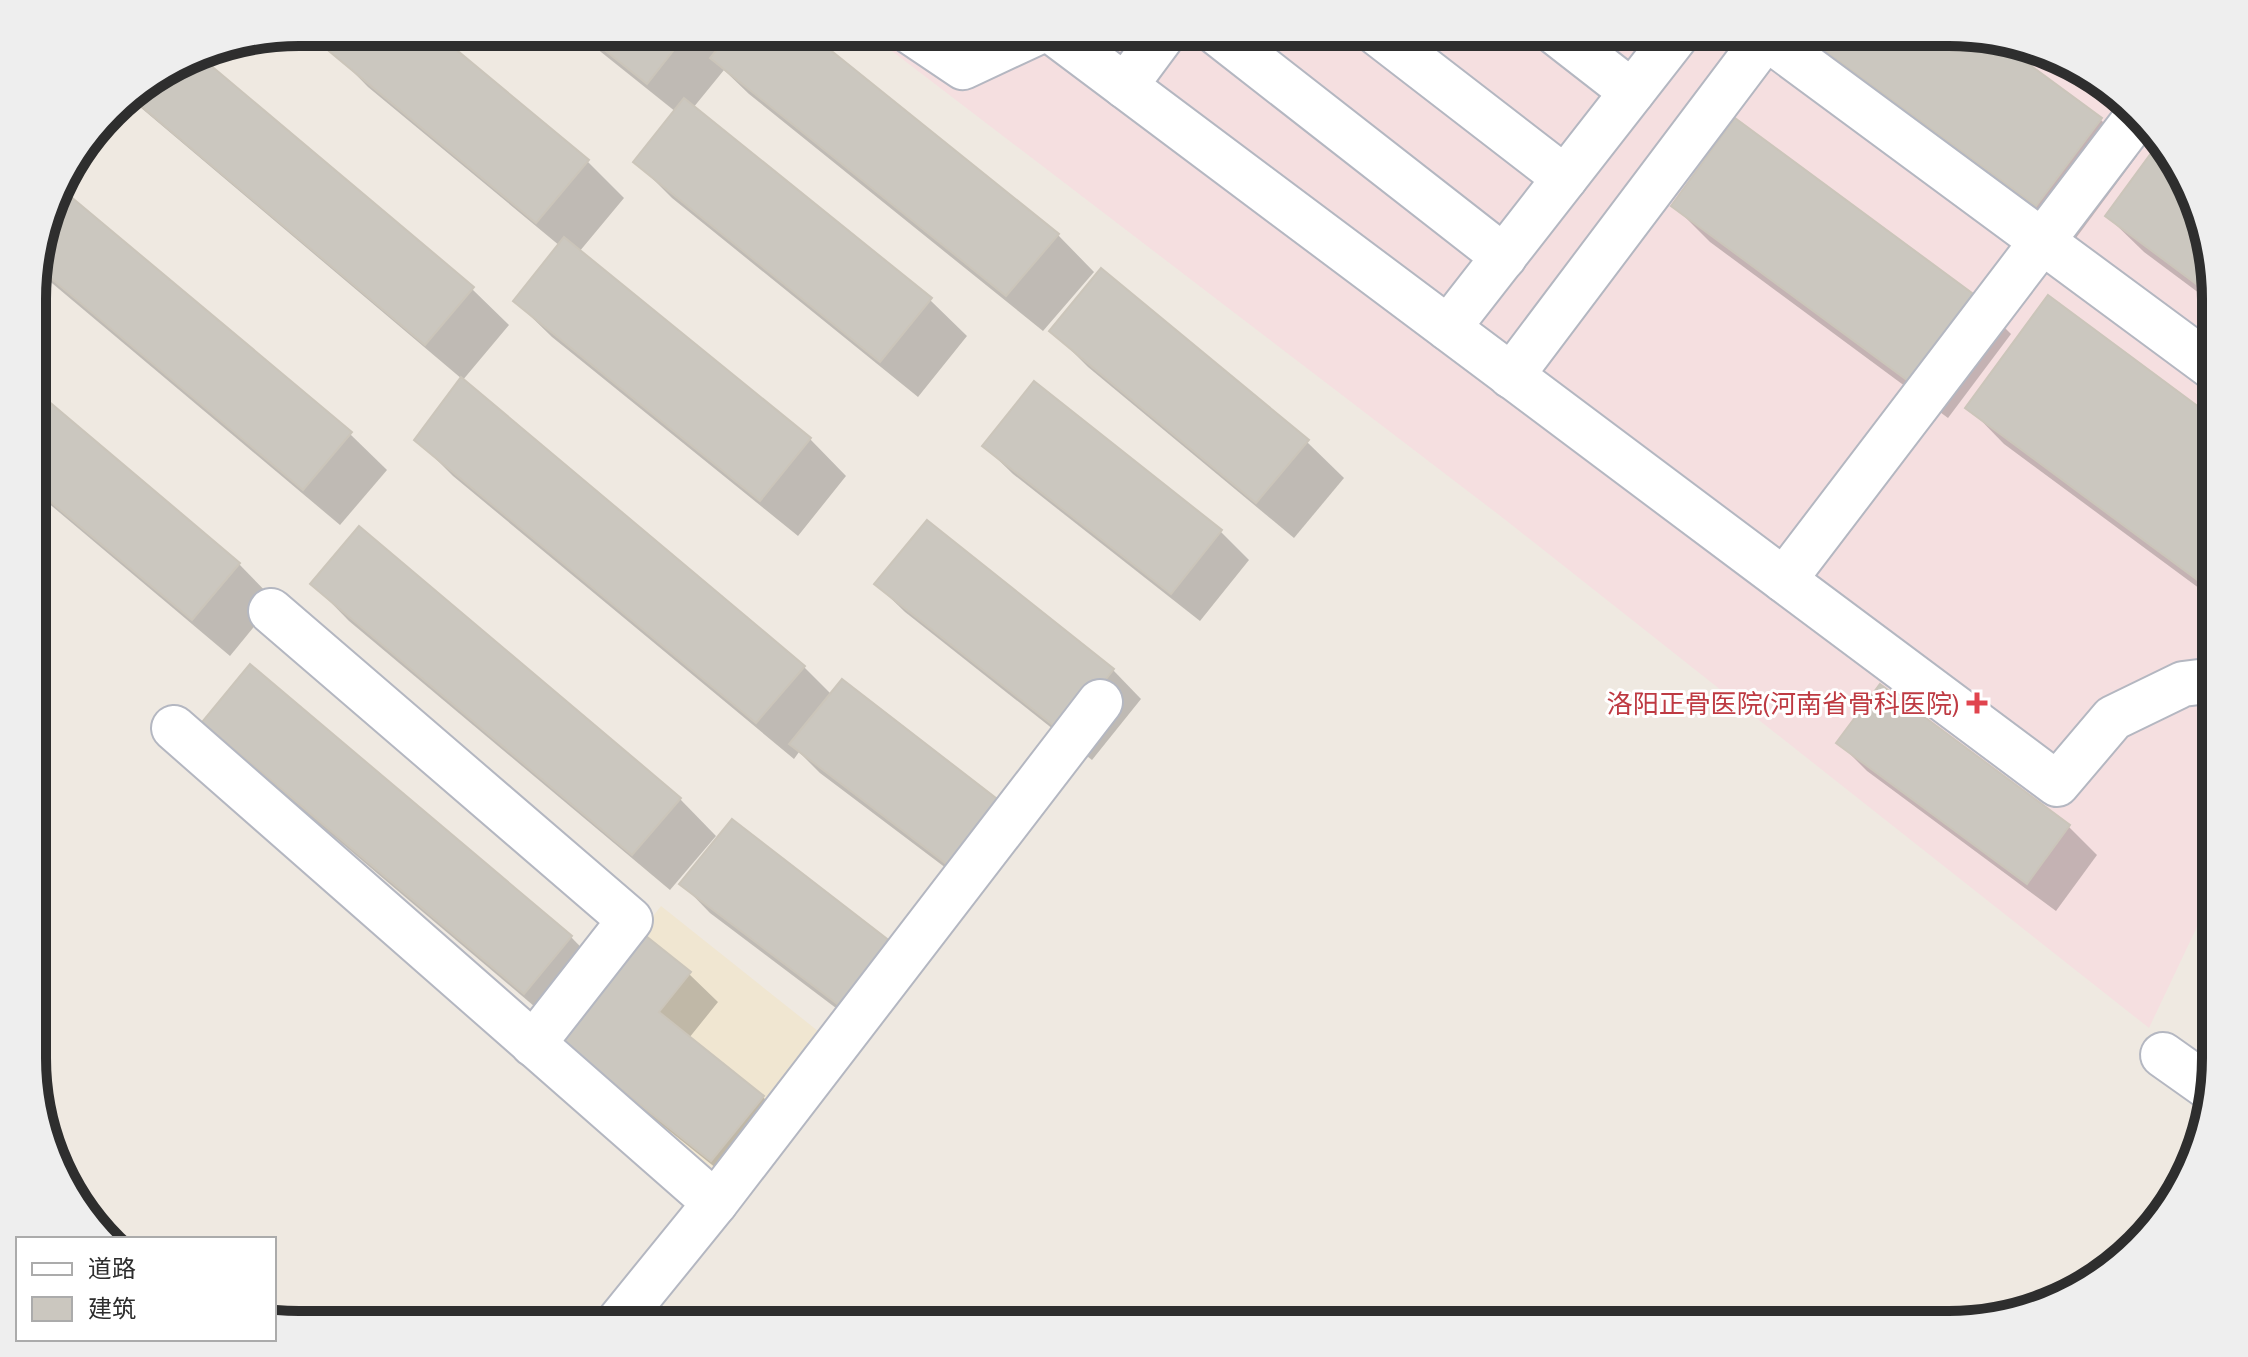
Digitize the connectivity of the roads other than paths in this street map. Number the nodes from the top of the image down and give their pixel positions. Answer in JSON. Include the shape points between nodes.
{"nodes":[{"id":1,"x":1154,"y":46,"type":"edge"},
{"id":2,"x":1234,"y":46,"type":"edge"},
{"id":3,"x":1395,"y":46,"type":"edge"},
{"id":4,"x":1573,"y":46,"type":"edge"},
{"id":5,"x":1668,"y":46,"type":"edge"},
{"id":6,"x":1756,"y":46,"type":"edge"},
{"id":7,"x":1781,"y":46,"type":"edge"},
{"id":8,"x":933,"y":47,"type":"edge"},
{"id":9,"x":1007,"y":47,"type":"edge"},
{"id":10,"x":1072,"y":47,"type":"edge"},
{"id":11,"x":1125,"y":86,"type":"junction"},
{"id":12,"x":1632,"y":92,"type":"junction"},
{"id":13,"x":2132,"y":124,"type":"edge"},
{"id":14,"x":1565,"y":178,"type":"junction"},
{"id":15,"x":2043,"y":242,"type":"junction"},
{"id":16,"x":1504,"y":257,"type":"junction"},
{"id":17,"x":1448,"y":328,"type":"junction"},
{"id":18,"x":2201,"y":359,"type":"edge"},
{"id":19,"x":1511,"y":376,"type":"junction"},
{"id":20,"x":1784,"y":580,"type":"junction"},
{"id":21,"x":271,"y":611,"type":"dead end"},
{"id":22,"x":2201,"y":682,"type":"edge"},
{"id":23,"x":1100,"y":702,"type":"dead end"},
{"id":24,"x":174,"y":728,"type":"dead end"},
{"id":25,"x":533,"y":1044,"type":"junction"},
{"id":26,"x":2163,"y":1055,"type":"dead end"},
{"id":27,"x":2200,"y":1081,"type":"edge"},
{"id":28,"x":715,"y":1203,"type":"junction"},
{"id":29,"x":628,"y":1311,"type":"edge"}],
"edges":[{"from":1,"to":11,"type":"lane"},
{"from":2,"to":16,"type":"lane"},
{"from":3,"to":14,"type":"lane"},
{"from":4,"to":12,"type":"lane"},
{"from":5,"to":12,"type":"lane"},
{"from":6,"to":19,"type":"lane"},
{"from":7,"to":15,"type":"lane"},
{"from":8,"to":9,"type":"lane","via":[[963,67]]},
{"from":10,"to":11,"type":"lane"},
{"from":11,"to":17,"type":"lane"},
{"from":12,"to":14,"type":"lane"},
{"from":13,"to":15,"type":"lane"},
{"from":14,"to":16,"type":"lane"},
{"from":15,"to":18,"type":"lane"},
{"from":15,"to":20,"type":"lane"},
{"from":16,"to":17,"type":"lane"},
{"from":17,"to":19,"type":"lane"},
{"from":19,"to":20,"type":"lane"},
{"from":20,"to":22,"type":"lane","via":[[2057,784],[2113,718],[2183,684]]},
{"from":21,"to":25,"type":"lane","via":[[630,920]]},
{"from":23,"to":28,"type":"lane"},
{"from":24,"to":25,"type":"lane"},
{"from":25,"to":28,"type":"lane"},
{"from":26,"to":27,"type":"lane"},
{"from":28,"to":29,"type":"lane"}]}
